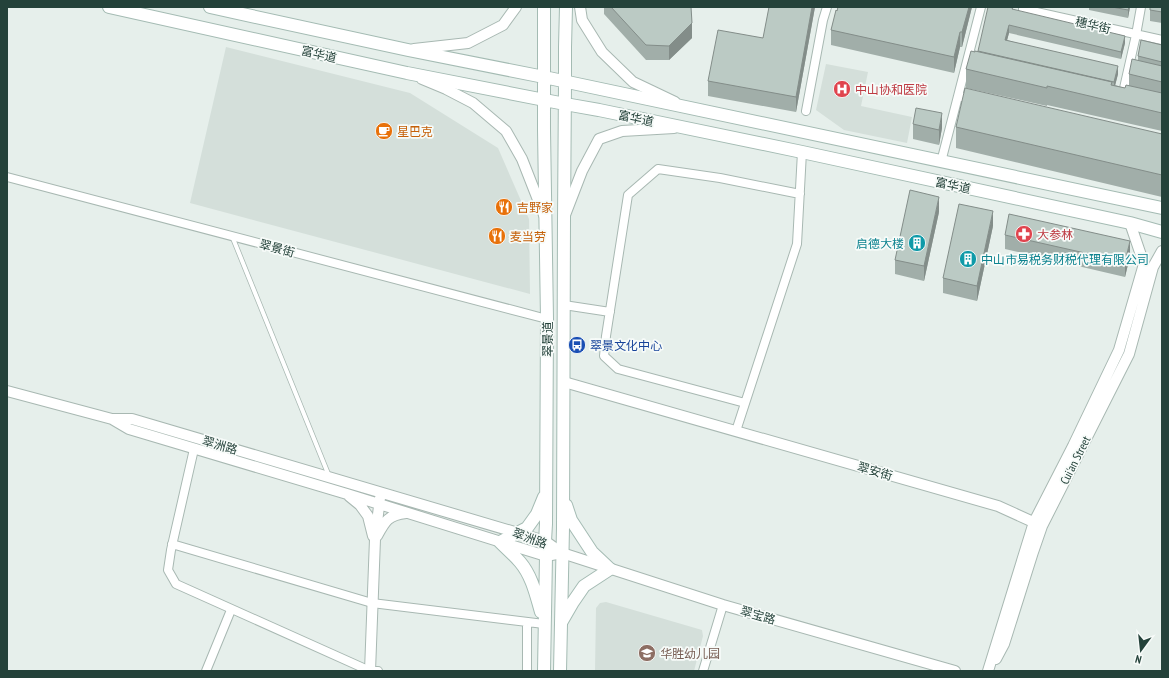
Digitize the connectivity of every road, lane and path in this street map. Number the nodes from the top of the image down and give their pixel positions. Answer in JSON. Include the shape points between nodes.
{"nodes":[{"id":1,"x":109,"y":7,"type":"edge"},
{"id":2,"x":210,"y":7,"type":"edge"},
{"id":3,"x":516,"y":7,"type":"edge"},
{"id":4,"x":544,"y":7,"type":"edge"},
{"id":5,"x":566,"y":7,"type":"edge"},
{"id":6,"x":580,"y":7,"type":"edge"},
{"id":7,"x":827,"y":7,"type":"edge"},
{"id":8,"x":981,"y":7,"type":"edge"},
{"id":9,"x":1141,"y":7,"type":"edge"},
{"id":10,"x":1024,"y":9,"type":"dead end"},
{"id":11,"x":1136,"y":35,"type":"junction"},
{"id":12,"x":1162,"y":40,"type":"edge"},
{"id":13,"x":408,"y":50,"type":"junction"},
{"id":14,"x":407,"y":73,"type":"junction"},
{"id":15,"x":544,"y":77,"type":"junction"},
{"id":16,"x":566,"y":82,"type":"junction"},
{"id":17,"x":958,"y":96,"type":"junction"},
{"id":18,"x":1121,"y":97,"type":"edge"},
{"id":19,"x":544,"y":100,"type":"junction"},
{"id":20,"x":981,"y":101,"type":"edge"},
{"id":21,"x":565,"y":104,"type":"junction"},
{"id":22,"x":690,"y":108,"type":"junction"},
{"id":23,"x":806,"y":111,"type":"dead end"},
{"id":24,"x":686,"y":128,"type":"junction"},
{"id":25,"x":802,"y":152,"type":"junction"},
{"id":26,"x":941,"y":162,"type":"junction"},
{"id":27,"x":7,"y":177,"type":"edge"},
{"id":28,"x":800,"y":194,"type":"junction"},
{"id":29,"x":1162,"y":208,"type":"edge"},
{"id":30,"x":544,"y":217,"type":"junction"},
{"id":31,"x":564,"y":219,"type":"junction"},
{"id":32,"x":1130,"y":223,"type":"junction"},
{"id":33,"x":1162,"y":232,"type":"edge"},
{"id":34,"x":232,"y":236,"type":"junction"},
{"id":35,"x":1162,"y":251,"type":"edge"},
{"id":36,"x":564,"y":305,"type":"junction"},
{"id":37,"x":610,"y":312,"type":"junction"},
{"id":38,"x":547,"y":319,"type":"junction"},
{"id":39,"x":564,"y":382,"type":"junction"},
{"id":40,"x":7,"y":391,"type":"edge"},
{"id":41,"x":745,"y":403,"type":"junction"},
{"id":42,"x":112,"y":419,"type":"junction"},
{"id":43,"x":736,"y":431,"type":"junction"},
{"id":44,"x":194,"y":449,"type":"junction"},
{"id":45,"x":329,"y":477,"type":"junction"},
{"id":46,"x":546,"y":490,"type":"junction"},
{"id":47,"x":382,"y":492,"type":"junction"},
{"id":48,"x":563,"y":493,"type":"junction"},
{"id":49,"x":347,"y":494,"type":"junction"},
{"id":50,"x":379,"y":504,"type":"junction"},
{"id":51,"x":410,"y":513,"type":"junction"},
{"id":52,"x":1038,"y":524,"type":"junction"},
{"id":53,"x":518,"y":533,"type":"junction"},
{"id":54,"x":375,"y":540,"type":"junction"},
{"id":55,"x":545,"y":541,"type":"junction"},
{"id":56,"x":500,"y":542,"type":"junction"},
{"id":57,"x":172,"y":544,"type":"junction"},
{"id":58,"x":562,"y":553,"type":"junction"},
{"id":59,"x":546,"y":556,"type":"junction"},
{"id":60,"x":610,"y":569,"type":"junction"},
{"id":61,"x":372,"y":603,"type":"junction"},
{"id":62,"x":723,"y":606,"type":"junction"},
{"id":63,"x":231,"y":610,"type":"junction"},
{"id":64,"x":527,"y":622,"type":"junction"},
{"id":65,"x":544,"y":624,"type":"junction"},
{"id":66,"x":561,"y":624,"type":"junction"},
{"id":67,"x":206,"y":671,"type":"edge"},
{"id":68,"x":370,"y":671,"type":"edge"},
{"id":69,"x":378,"y":671,"type":"edge"},
{"id":70,"x":526,"y":671,"type":"edge"},
{"id":71,"x":544,"y":671,"type":"edge"},
{"id":72,"x":560,"y":671,"type":"edge"},
{"id":73,"x":703,"y":671,"type":"edge"},
{"id":74,"x":955,"y":671,"type":"edge"},
{"id":75,"x":989,"y":671,"type":"edge"}],
"edges":[{"from":1,"to":14,"type":"main road","name":"富华道"},
{"from":2,"to":13,"type":"main road","name":"富华道"},
{"from":3,"to":13,"type":"street","via":[[503,25],[468,43]]},
{"from":4,"to":15,"type":"main road","name":"翠景道"},
{"from":5,"to":16,"type":"main road","name":"翠景道"},
{"from":6,"to":22,"type":"street","via":[[582,20],[602,52],[633,82]]},
{"from":7,"to":23,"type":"street"},
{"from":8,"to":17,"type":"street","via":[[971,62]]},
{"from":9,"to":11,"type":"street"},
{"from":10,"to":11,"type":"street","name":"穗华街"},
{"from":11,"to":12,"type":"street","name":"穗华街"},
{"from":11,"to":18,"type":"street"},
{"from":13,"to":15,"type":"main road","name":"富华道"},
{"from":14,"to":19,"type":"main road","name":"富华道"},
{"from":14,"to":30,"type":"street","via":[[473,103],[506,131],[522,159]]},
{"from":15,"to":16,"type":"main road","name":"富华道"},
{"from":15,"to":19,"type":"main road","name":"翠景道"},
{"from":16,"to":21,"type":"main road","name":"翠景道"},
{"from":16,"to":22,"type":"main road","name":"富华道"},
{"from":17,"to":20,"type":"street"},
{"from":17,"to":26,"type":"street"},
{"from":19,"to":21,"type":"main road","name":"富华道"},
{"from":19,"to":30,"type":"main road","name":"翠景道"},
{"from":21,"to":24,"type":"main road","name":"富华道"},
{"from":21,"to":31,"type":"main road","name":"翠景道"},
{"from":22,"to":26,"type":"main road","name":"富华道"},
{"from":24,"to":25,"type":"main road","name":"富华道"},
{"from":24,"to":31,"type":"street","via":[[622,130],[599,139],[582,171]]},
{"from":25,"to":28,"type":"street"},
{"from":25,"to":32,"type":"main road","name":"富华道"},
{"from":26,"to":29,"type":"main road","name":"富华道"},
{"from":27,"to":34,"type":"street","name":"翠景街"},
{"from":28,"to":37,"type":"street","via":[[658,169],[628,195]]},
{"from":28,"to":41,"type":"street","via":[[797,244]]},
{"from":30,"to":38,"type":"main road","name":"翠景道"},
{"from":31,"to":36,"type":"main road","name":"翠景道"},
{"from":32,"to":33,"type":"main road","name":"富华道"},
{"from":32,"to":52,"type":"street","name":"Cui'an Street","via":[[1144,264],[1119,350]]},
{"from":34,"to":38,"type":"street","name":"翠景街"},
{"from":34,"to":45,"type":"lane"},
{"from":35,"to":52,"type":"street","name":"Cui'an Street","via":[[1153,267],[1129,354]]},
{"from":36,"to":37,"type":"street"},
{"from":36,"to":39,"type":"main road","name":"翠景道"},
{"from":37,"to":41,"type":"street","via":[[604,356],[618,369]]},
{"from":38,"to":46,"type":"main road","name":"翠景道"},
{"from":39,"to":43,"type":"street","name":"翠安街"},
{"from":39,"to":48,"type":"main road","name":"翠景道"},
{"from":40,"to":42,"type":"street","name":"翠洲路"},
{"from":41,"to":43,"type":"street"},
{"from":42,"to":44,"type":"street","name":"翠洲路","via":[[129,429]]},
{"from":42,"to":45,"type":"street","name":"翠洲路","via":[[132,419]]},
{"from":43,"to":52,"type":"street","name":"翠安街","via":[[998,506]]},
{"from":44,"to":49,"type":"street","name":"翠洲路"},
{"from":44,"to":57,"type":"street"},
{"from":45,"to":47,"type":"street","name":"翠洲路"},
{"from":46,"to":53,"type":"main road","via":[[537,514],[527,528]]},
{"from":46,"to":55,"type":"main road","name":"翠景道"},
{"from":47,"to":50,"type":"street"},
{"from":47,"to":53,"type":"street","name":"翠洲路"},
{"from":48,"to":58,"type":"main road","name":"翠景道"},
{"from":48,"to":60,"type":"main road","via":[[571,520],[592,552]]},
{"from":49,"to":50,"type":"street","name":"翠洲路"},
{"from":49,"to":54,"type":"street","via":[[368,516]]},
{"from":50,"to":51,"type":"street","name":"翠洲路"},
{"from":50,"to":54,"type":"street"},
{"from":51,"to":54,"type":"street","via":[[395,515],[384,522]]},
{"from":51,"to":56,"type":"street","name":"翠洲路"},
{"from":52,"to":75,"type":"street"},
{"from":53,"to":55,"type":"street","name":"翠洲路"},
{"from":53,"to":56,"type":"main road"},
{"from":54,"to":61,"type":"street"},
{"from":55,"to":58,"type":"street","name":"翠洲路"},
{"from":55,"to":59,"type":"main road","name":"翠景道"},
{"from":56,"to":59,"type":"street","name":"翠洲路"},
{"from":56,"to":65,"type":"main road","via":[[528,574]]},
{"from":57,"to":61,"type":"street"},
{"from":57,"to":63,"type":"street","via":[[168,570],[176,584]]},
{"from":58,"to":59,"type":"street","name":"翠洲路"},
{"from":58,"to":60,"type":"street","name":"翠宝路"},
{"from":58,"to":66,"type":"main road","name":"翠景道"},
{"from":59,"to":65,"type":"main road","name":"翠景道"},
{"from":60,"to":62,"type":"street","name":"翠宝路"},
{"from":60,"to":66,"type":"main road","via":[[584,586]]},
{"from":61,"to":64,"type":"street"},
{"from":61,"to":68,"type":"street"},
{"from":62,"to":73,"type":"street"},
{"from":62,"to":74,"type":"street","name":"翠宝路"},
{"from":63,"to":67,"type":"street"},
{"from":63,"to":68,"type":"street"},
{"from":64,"to":65,"type":"street"},
{"from":64,"to":70,"type":"street"},
{"from":65,"to":71,"type":"main road","name":"翠景道"},
{"from":66,"to":72,"type":"main road","name":"翠景道"},
{"from":68,"to":69,"type":"street"}]}
